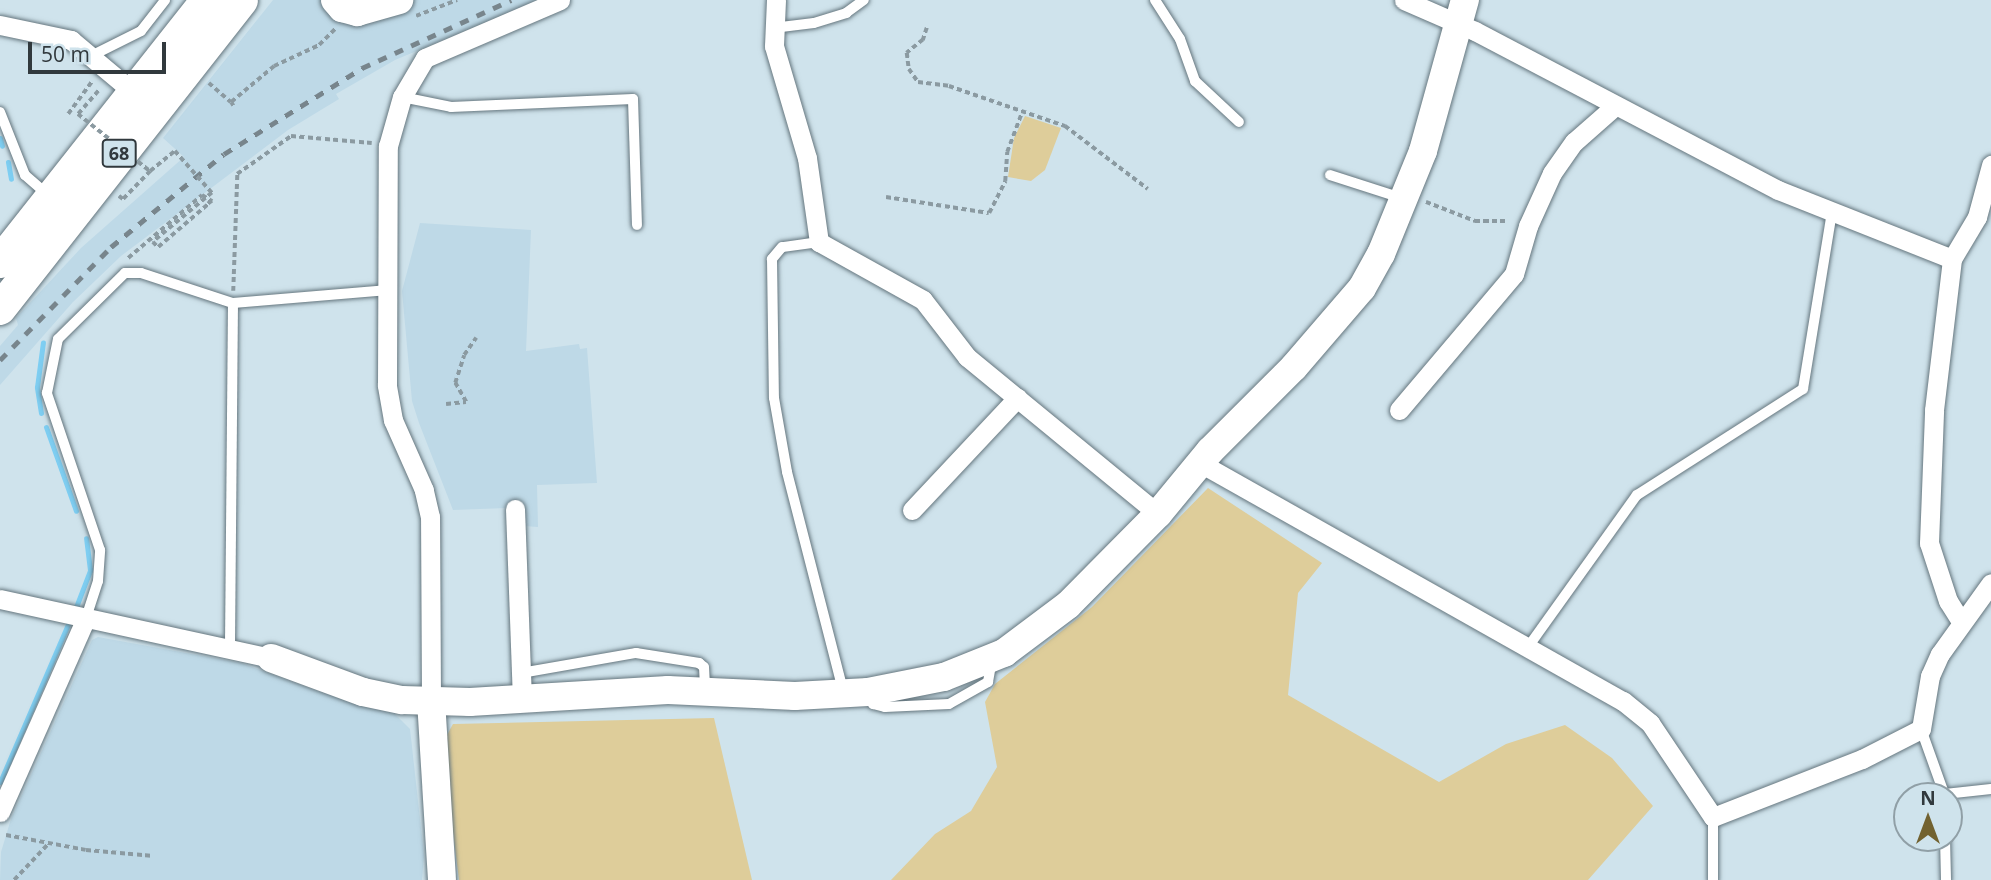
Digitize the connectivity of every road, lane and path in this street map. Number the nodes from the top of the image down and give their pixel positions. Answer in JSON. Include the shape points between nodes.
{"nodes":[{"id":1,"x":166,"y":0,"type":"edge"},
{"id":2,"x":207,"y":0,"type":"edge"},
{"id":3,"x":242,"y":0,"type":"edge"},
{"id":4,"x":335,"y":0,"type":"edge"},
{"id":5,"x":399,"y":0,"type":"edge"},
{"id":6,"x":560,"y":0,"type":"edge"},
{"id":7,"x":776,"y":0,"type":"edge"},
{"id":8,"x":864,"y":0,"type":"edge"},
{"id":9,"x":1155,"y":0,"type":"edge"},
{"id":10,"x":1404,"y":0,"type":"edge"},
{"id":11,"x":1462,"y":12,"type":"edge"},
{"id":12,"x":0,"y":25,"type":"edge"},
{"id":13,"x":773,"y":28,"type":"junction"},
{"id":14,"x":927,"y":28,"type":"dead end"},
{"id":15,"x":335,"y":29,"type":"dead end"},
{"id":16,"x":91,"y":56,"type":"junction"},
{"id":17,"x":204,"y":79,"type":"dead end"},
{"id":18,"x":133,"y":92,"type":"junction"},
{"id":19,"x":402,"y":97,"type":"junction"},
{"id":20,"x":1615,"y":106,"type":"junction"},
{"id":21,"x":0,"y":112,"type":"edge"},
{"id":22,"x":1022,"y":112,"type":"junction"},
{"id":23,"x":68,"y":114,"type":"dead end"},
{"id":24,"x":1239,"y":122,"type":"dead end"},
{"id":25,"x":388,"y":146,"type":"junction"},
{"id":26,"x":1991,"y":165,"type":"edge"},
{"id":27,"x":1330,"y":175,"type":"dead end"},
{"id":28,"x":1148,"y":189,"type":"dead end"},
{"id":29,"x":50,"y":197,"type":"junction"},
{"id":30,"x":886,"y":197,"type":"dead end"},
{"id":31,"x":1406,"y":197,"type":"junction"},
{"id":32,"x":1832,"y":212,"type":"junction"},
{"id":33,"x":1532,"y":216,"type":"junction"},
{"id":34,"x":637,"y":225,"type":"dead end"},
{"id":35,"x":819,"y":242,"type":"junction"},
{"id":36,"x":1952,"y":259,"type":"junction"},
{"id":37,"x":0,"y":262,"type":"edge"},
{"id":38,"x":125,"y":273,"type":"junction"},
{"id":39,"x":389,"y":290,"type":"junction"},
{"id":40,"x":233,"y":303,"type":"junction"},
{"id":41,"x":0,"y":309,"type":"edge"},
{"id":42,"x":476,"y":338,"type":"dead end"},
{"id":43,"x":1017,"y":398,"type":"junction"},
{"id":44,"x":446,"y":404,"type":"dead end"},
{"id":45,"x":1399,"y":410,"type":"dead end"},
{"id":46,"x":1200,"y":463,"type":"junction"},
{"id":47,"x":515,"y":509,"type":"dead end"},
{"id":48,"x":912,"y":510,"type":"dead end"},
{"id":49,"x":1158,"y":514,"type":"junction"},
{"id":50,"x":1991,"y":583,"type":"edge"},
{"id":51,"x":0,"y":599,"type":"edge"},
{"id":52,"x":86,"y":618,"type":"junction"},
{"id":53,"x":1960,"y":620,"type":"junction"},
{"id":54,"x":230,"y":646,"type":"junction"},
{"id":55,"x":1528,"y":647,"type":"junction"},
{"id":56,"x":271,"y":658,"type":"joint"},
{"id":57,"x":521,"y":686,"type":"junction"},
{"id":58,"x":705,"y":691,"type":"junction"},
{"id":59,"x":855,"y":693,"type":"junction"},
{"id":60,"x":431,"y":700,"type":"junction"},
{"id":61,"x":1921,"y":729,"type":"junction"},
{"id":62,"x":1940,"y":782,"type":"edge"},
{"id":63,"x":1991,"y":789,"type":"edge"},
{"id":64,"x":1963,"y":793,"type":"edge"},
{"id":65,"x":0,"y":812,"type":"edge"},
{"id":66,"x":1713,"y":817,"type":"junction"},
{"id":67,"x":6,"y":835,"type":"dead end"},
{"id":68,"x":48,"y":844,"type":"junction"},
{"id":69,"x":1946,"y":852,"type":"edge"},
{"id":70,"x":154,"y":856,"type":"dead end"},
{"id":71,"x":15,"y":880,"type":"edge"},
{"id":72,"x":442,"y":880,"type":"edge"},
{"id":73,"x":1713,"y":880,"type":"edge"},
{"id":74,"x":1947,"y":880,"type":"edge"}],
"edges":[{"from":1,"to":16,"type":"lane","via":[[141,31]]},
{"from":2,"to":18,"type":"main road","number":"68"},
{"from":3,"to":41,"type":"main road","number":"68"},
{"from":4,"to":5,"type":"street","via":[[350,12],[364,12]]},
{"from":6,"to":19,"type":"street","via":[[425,58]]},
{"from":7,"to":13,"type":"street"},
{"from":8,"to":13,"type":"lane","via":[[846,13],[814,23]]},
{"from":9,"to":24,"type":"lane","via":[[1180,39],[1195,81]]},
{"from":10,"to":11,"type":"street"},
{"from":11,"to":20,"type":"street"},
{"from":11,"to":31,"type":"street"},
{"from":12,"to":16,"type":"street","via":[[53,33]]},
{"from":13,"to":35,"type":"street","via":[[777,62],[810,168]]},
{"from":14,"to":22,"type":"path","via":[[923,40],[907,53],[914,79]]},
{"from":15,"to":17,"type":"path","via":[[319,45],[274,66],[232,104]]},
{"from":16,"to":18,"type":"street"},
{"from":18,"to":29,"type":"main road","number":"68"},
{"from":19,"to":25,"type":"street"},
{"from":19,"to":34,"type":"lane","via":[[451,107],[633,99]]},
{"from":20,"to":32,"type":"street","via":[[1778,190]]},
{"from":20,"to":33,"type":"street","via":[[1563,155]]},
{"from":21,"to":29,"type":"lane","via":[[25,175]]},
{"from":22,"to":28,"type":"path","via":[[1076,131]]},
{"from":22,"to":30,"type":"path","via":[[1007,152],[1005,181],[989,213]]},
{"from":23,"to":38,"type":"path","bridge":true,"via":[[93,80],[102,86],[78,114],[150,171],[175,151],[212,192],[153,242],[158,247],[212,201],[202,195],[127,260]]},
{"from":25,"to":39,"type":"street"},
{"from":25,"to":40,"type":"path","via":[[291,136],[237,174]]},
{"from":26,"to":36,"type":"street","via":[[1977,217]]},
{"from":27,"to":31,"type":"lane"},
{"from":29,"to":37,"type":"main road","number":"68"},
{"from":31,"to":33,"type":"path","via":[[1475,221]]},
{"from":31,"to":46,"type":"street","via":[[1371,272],[1346,310]]},
{"from":32,"to":36,"type":"street"},
{"from":32,"to":55,"type":"lane","via":[[1802,389],[1637,495]]},
{"from":33,"to":45,"type":"street","via":[[1514,274]]},
{"from":35,"to":43,"type":"street","via":[[923,300],[967,357]]},
{"from":35,"to":59,"type":"lane","via":[[782,247],[772,259],[774,397],[792,497]]},
{"from":36,"to":53,"type":"street","via":[[1934,410],[1928,543],[1948,601]]},
{"from":38,"to":40,"type":"lane","via":[[141,273]]},
{"from":38,"to":52,"type":"lane","via":[[58,339],[49,372],[47,393],[53,417],[100,550],[98,580]]},
{"from":39,"to":40,"type":"lane"},
{"from":39,"to":60,"type":"street","via":[[390,407],[430,517]]},
{"from":40,"to":54,"type":"lane"},
{"from":42,"to":44,"type":"path","via":[[464,355],[455,383],[466,402]]},
{"from":43,"to":48,"type":"street"},
{"from":43,"to":49,"type":"street"},
{"from":46,"to":49,"type":"street"},
{"from":46,"to":55,"type":"street"},
{"from":47,"to":57,"type":"street"},
{"from":49,"to":59,"type":"street","via":[[1068,605],[1024,641],[992,659],[922,683]]},
{"from":50,"to":53,"type":"street"},
{"from":51,"to":52,"type":"street"},
{"from":52,"to":54,"type":"street"},
{"from":52,"to":65,"type":"street"},
{"from":53,"to":61,"type":"street","via":[[1930,676]]},
{"from":54,"to":56,"type":"street"},
{"from":55,"to":66,"type":"street","via":[[1642,716]]},
{"from":56,"to":60,"type":"street","via":[[363,692]]},
{"from":57,"to":58,"type":"street"},
{"from":57,"to":58,"type":"lane","via":[[615,654],[647,654],[699,663],[704,667]]},
{"from":57,"to":60,"type":"street"},
{"from":58,"to":59,"type":"street"},
{"from":60,"to":72,"type":"street"},
{"from":61,"to":62,"type":"lane"},
{"from":61,"to":66,"type":"street","via":[[1862,759]]},
{"from":63,"to":64,"type":"lane"},
{"from":66,"to":73,"type":"lane"},
{"from":67,"to":68,"type":"path"},
{"from":68,"to":70,"type":"path"},
{"from":68,"to":71,"type":"path"},
{"from":69,"to":74,"type":"lane"}]}
